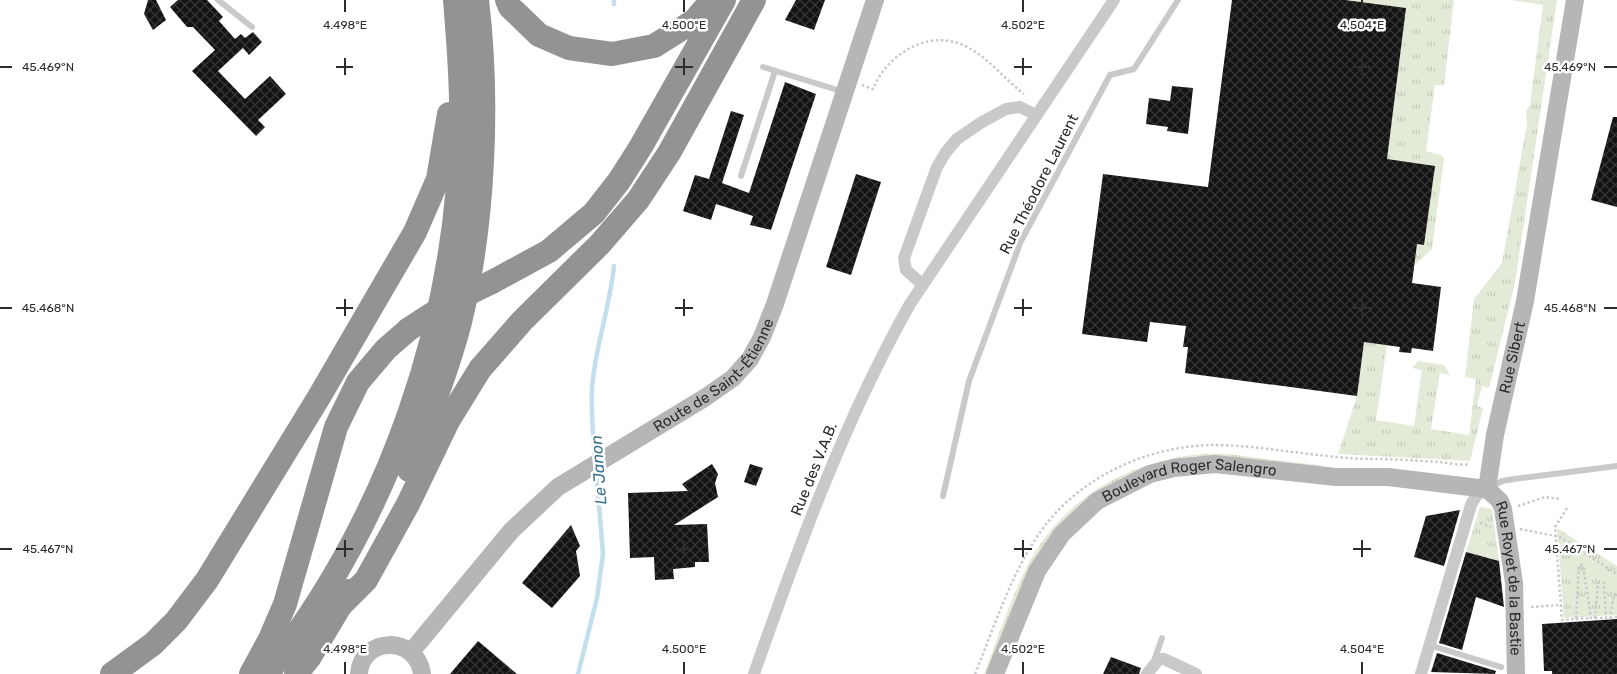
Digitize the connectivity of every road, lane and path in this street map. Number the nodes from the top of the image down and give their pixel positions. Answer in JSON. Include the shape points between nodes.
{"nodes":[{"id":1,"x":218,"y":0,"type":"edge"},
{"id":2,"x":455,"y":0,"type":"edge"},
{"id":3,"x":478,"y":0,"type":"edge"},
{"id":4,"x":506,"y":0,"type":"edge"},
{"id":5,"x":712,"y":0,"type":"edge"},
{"id":6,"x":724,"y":0,"type":"edge"},
{"id":7,"x":754,"y":0,"type":"edge"},
{"id":8,"x":874,"y":0,"type":"edge"},
{"id":9,"x":1114,"y":0,"type":"edge"},
{"id":10,"x":1178,"y":0,"type":"edge"},
{"id":11,"x":1575,"y":0,"type":"edge"},
{"id":12,"x":252,"y":27,"type":"dead end"},
{"id":13,"x":763,"y":67,"type":"dead end"},
{"id":14,"x":775,"y":71,"type":"junction"},
{"id":15,"x":461,"y":85,"type":"junction"},
{"id":16,"x":852,"y":88,"type":"junction"},
{"id":17,"x":1028,"y":95,"type":"dead end"},
{"id":18,"x":1036,"y":115,"type":"junction"},
{"id":19,"x":741,"y":176,"type":"dead end"},
{"id":20,"x":923,"y":285,"type":"junction"},
{"id":21,"x":1200,"y":451,"type":"dead end"},
{"id":22,"x":1617,"y":466,"type":"edge"},
{"id":23,"x":1459,"y":469,"type":"dead end"},
{"id":24,"x":1098,"y":485,"type":"dead end"},
{"id":25,"x":1487,"y":488,"type":"junction"},
{"id":26,"x":943,"y":496,"type":"dead end"},
{"id":27,"x":1561,"y":499,"type":"dead end"},
{"id":28,"x":1518,"y":506,"type":"dead end"},
{"id":29,"x":1567,"y":508,"type":"dead end"},
{"id":30,"x":1062,"y":514,"type":"dead end"},
{"id":31,"x":1057,"y":520,"type":"dead end"},
{"id":32,"x":1476,"y":522,"type":"dead end"},
{"id":33,"x":1519,"y":529,"type":"dead end"},
{"id":34,"x":1495,"y":530,"type":"dead end"},
{"id":35,"x":1047,"y":532,"type":"dead end"},
{"id":36,"x":1555,"y":536,"type":"junction"},
{"id":37,"x":1617,"y":574,"type":"edge"},
{"id":38,"x":1020,"y":578,"type":"dead end"},
{"id":39,"x":1617,"y":595,"type":"edge"},
{"id":40,"x":342,"y":604,"type":"junction"},
{"id":41,"x":1561,"y":605,"type":"junction"},
{"id":42,"x":1522,"y":607,"type":"dead end"},
{"id":43,"x":1617,"y":617,"type":"edge"},
{"id":44,"x":1593,"y":618,"type":"junction"},
{"id":45,"x":1606,"y":618,"type":"junction"},
{"id":46,"x":1610,"y":618,"type":"junction"},
{"id":47,"x":1576,"y":619,"type":"junction"},
{"id":48,"x":1162,"y":638,"type":"dead end"},
{"id":49,"x":1429,"y":645,"type":"junction"},
{"id":50,"x":411,"y":652,"type":"junction"},
{"id":51,"x":1154,"y":662,"type":"junction"},
{"id":52,"x":1509,"y":670,"type":"edge"},
{"id":53,"x":112,"y":674,"type":"edge"},
{"id":54,"x":250,"y":674,"type":"edge"},
{"id":55,"x":267,"y":674,"type":"edge"},
{"id":56,"x":296,"y":674,"type":"edge"},
{"id":57,"x":359,"y":674,"type":"edge"},
{"id":58,"x":422,"y":674,"type":"edge"},
{"id":59,"x":754,"y":674,"type":"edge"},
{"id":60,"x":975,"y":674,"type":"edge"},
{"id":61,"x":995,"y":674,"type":"edge"},
{"id":62,"x":1147,"y":674,"type":"edge"},
{"id":63,"x":1196,"y":674,"type":"edge"},
{"id":64,"x":1421,"y":674,"type":"edge"}],
"edges":[{"from":1,"to":12,"type":"lane"},
{"from":2,"to":15,"type":"highway"},
{"from":3,"to":40,"type":"highway","via":[[483,78],[481,167],[473,248],[460,322],[407,476]]},
{"from":4,"to":5,"type":"highway","via":[[510,8],[539,35],[569,48],[612,54],[654,46],[694,21]]},
{"from":6,"to":54,"type":"highway","bridge":true,"via":[[640,148],[594,213],[549,251],[449,303],[409,329],[386,349],[358,382],[336,427],[285,604]]},
{"from":7,"to":40,"type":"highway","via":[[669,153],[638,200],[480,369],[448,421],[366,580]]},
{"from":8,"to":16,"type":"street","name":"Route de Saint-Étienne"},
{"from":9,"to":18,"type":"street","name":"Rue des V.A.B."},
{"from":10,"to":26,"type":"lane","name":"Rue Théodore Laurent","via":[[1134,69],[1110,75],[1021,241],[969,381]]},
{"from":11,"to":25,"type":"street","name":"Rue Sibert","via":[[1525,301],[1495,435]]},
{"from":13,"to":14,"type":"lane"},
{"from":14,"to":16,"type":"lane"},
{"from":14,"to":19,"type":"lane"},
{"from":15,"to":53,"type":"highway","via":[[450,106],[438,179],[415,232],[319,397],[202,587],[153,644]]},
{"from":15,"to":55,"type":"highway","via":[[459,165],[443,290],[418,386],[385,475],[339,566]]},
{"from":16,"to":17,"type":"path","via":[[873,89],[885,66],[914,45],[950,41],[983,57]]},
{"from":16,"to":50,"type":"street","name":"Route de Saint-Étienne","via":[[775,304],[750,359],[733,378],[706,398],[558,487],[511,532]]},
{"from":18,"to":20,"type":"street","name":"Rue des V.A.B."},
{"from":18,"to":20,"type":"street","via":[[1020,106],[1006,110],[957,139],[946,152],[937,167],[904,258],[906,270]]},
{"from":20,"to":59,"type":"street","name":"Rue des V.A.B.","via":[[885,348],[860,399],[822,490]]},
{"from":21,"to":24,"type":"path","via":[[1168,455],[1140,464]]},
{"from":22,"to":25,"type":"lane","via":[[1502,481]]},
{"from":23,"to":60,"type":"path","via":[[1470,464],[1342,459],[1211,445],[1159,452],[1126,463],[1073,496],[1041,530],[1014,579]]},
{"from":25,"to":49,"type":"street","via":[[1476,496],[1471,505]]},
{"from":25,"to":52,"type":"street","name":"Rue Royet de la Bastie","via":[[1503,509],[1514,583]]},
{"from":25,"to":61,"type":"street","name":"Boulevard Roger Salengro","via":[[1388,476],[1336,476],[1215,464],[1150,474],[1097,501],[1062,534],[1038,572]]},
{"from":27,"to":28,"type":"path","via":[[1545,497]]},
{"from":29,"to":36,"type":"path","via":[[1555,527]]},
{"from":30,"to":31,"type":"path"},
{"from":32,"to":34,"type":"path"},
{"from":33,"to":36,"type":"path"},
{"from":35,"to":38,"type":"path"},
{"from":36,"to":37,"type":"path"},
{"from":36,"to":41,"type":"path"},
{"from":39,"to":46,"type":"path","via":[[1614,595]]},
{"from":40,"to":56,"type":"highway"},
{"from":41,"to":42,"type":"path"},
{"from":41,"to":47,"type":"path","via":[[1562,620]]},
{"from":43,"to":46,"type":"path"},
{"from":44,"to":45,"type":"path"},
{"from":44,"to":45,"type":"path","via":[[1598,583],[1604,583]]},
{"from":44,"to":47,"type":"path"},
{"from":44,"to":47,"type":"path","via":[[1582,565],[1579,565]]},
{"from":45,"to":46,"type":"path"},
{"from":48,"to":51,"type":"lane"},
{"from":49,"to":52,"type":"lane"},
{"from":49,"to":64,"type":"street"},
{"from":50,"to":57,"type":"street","via":[[401,646],[380,646],[364,659]]},
{"from":50,"to":58,"type":"street"},
{"from":51,"to":62,"type":"street"},
{"from":51,"to":63,"type":"street","via":[[1164,659]]}]}
